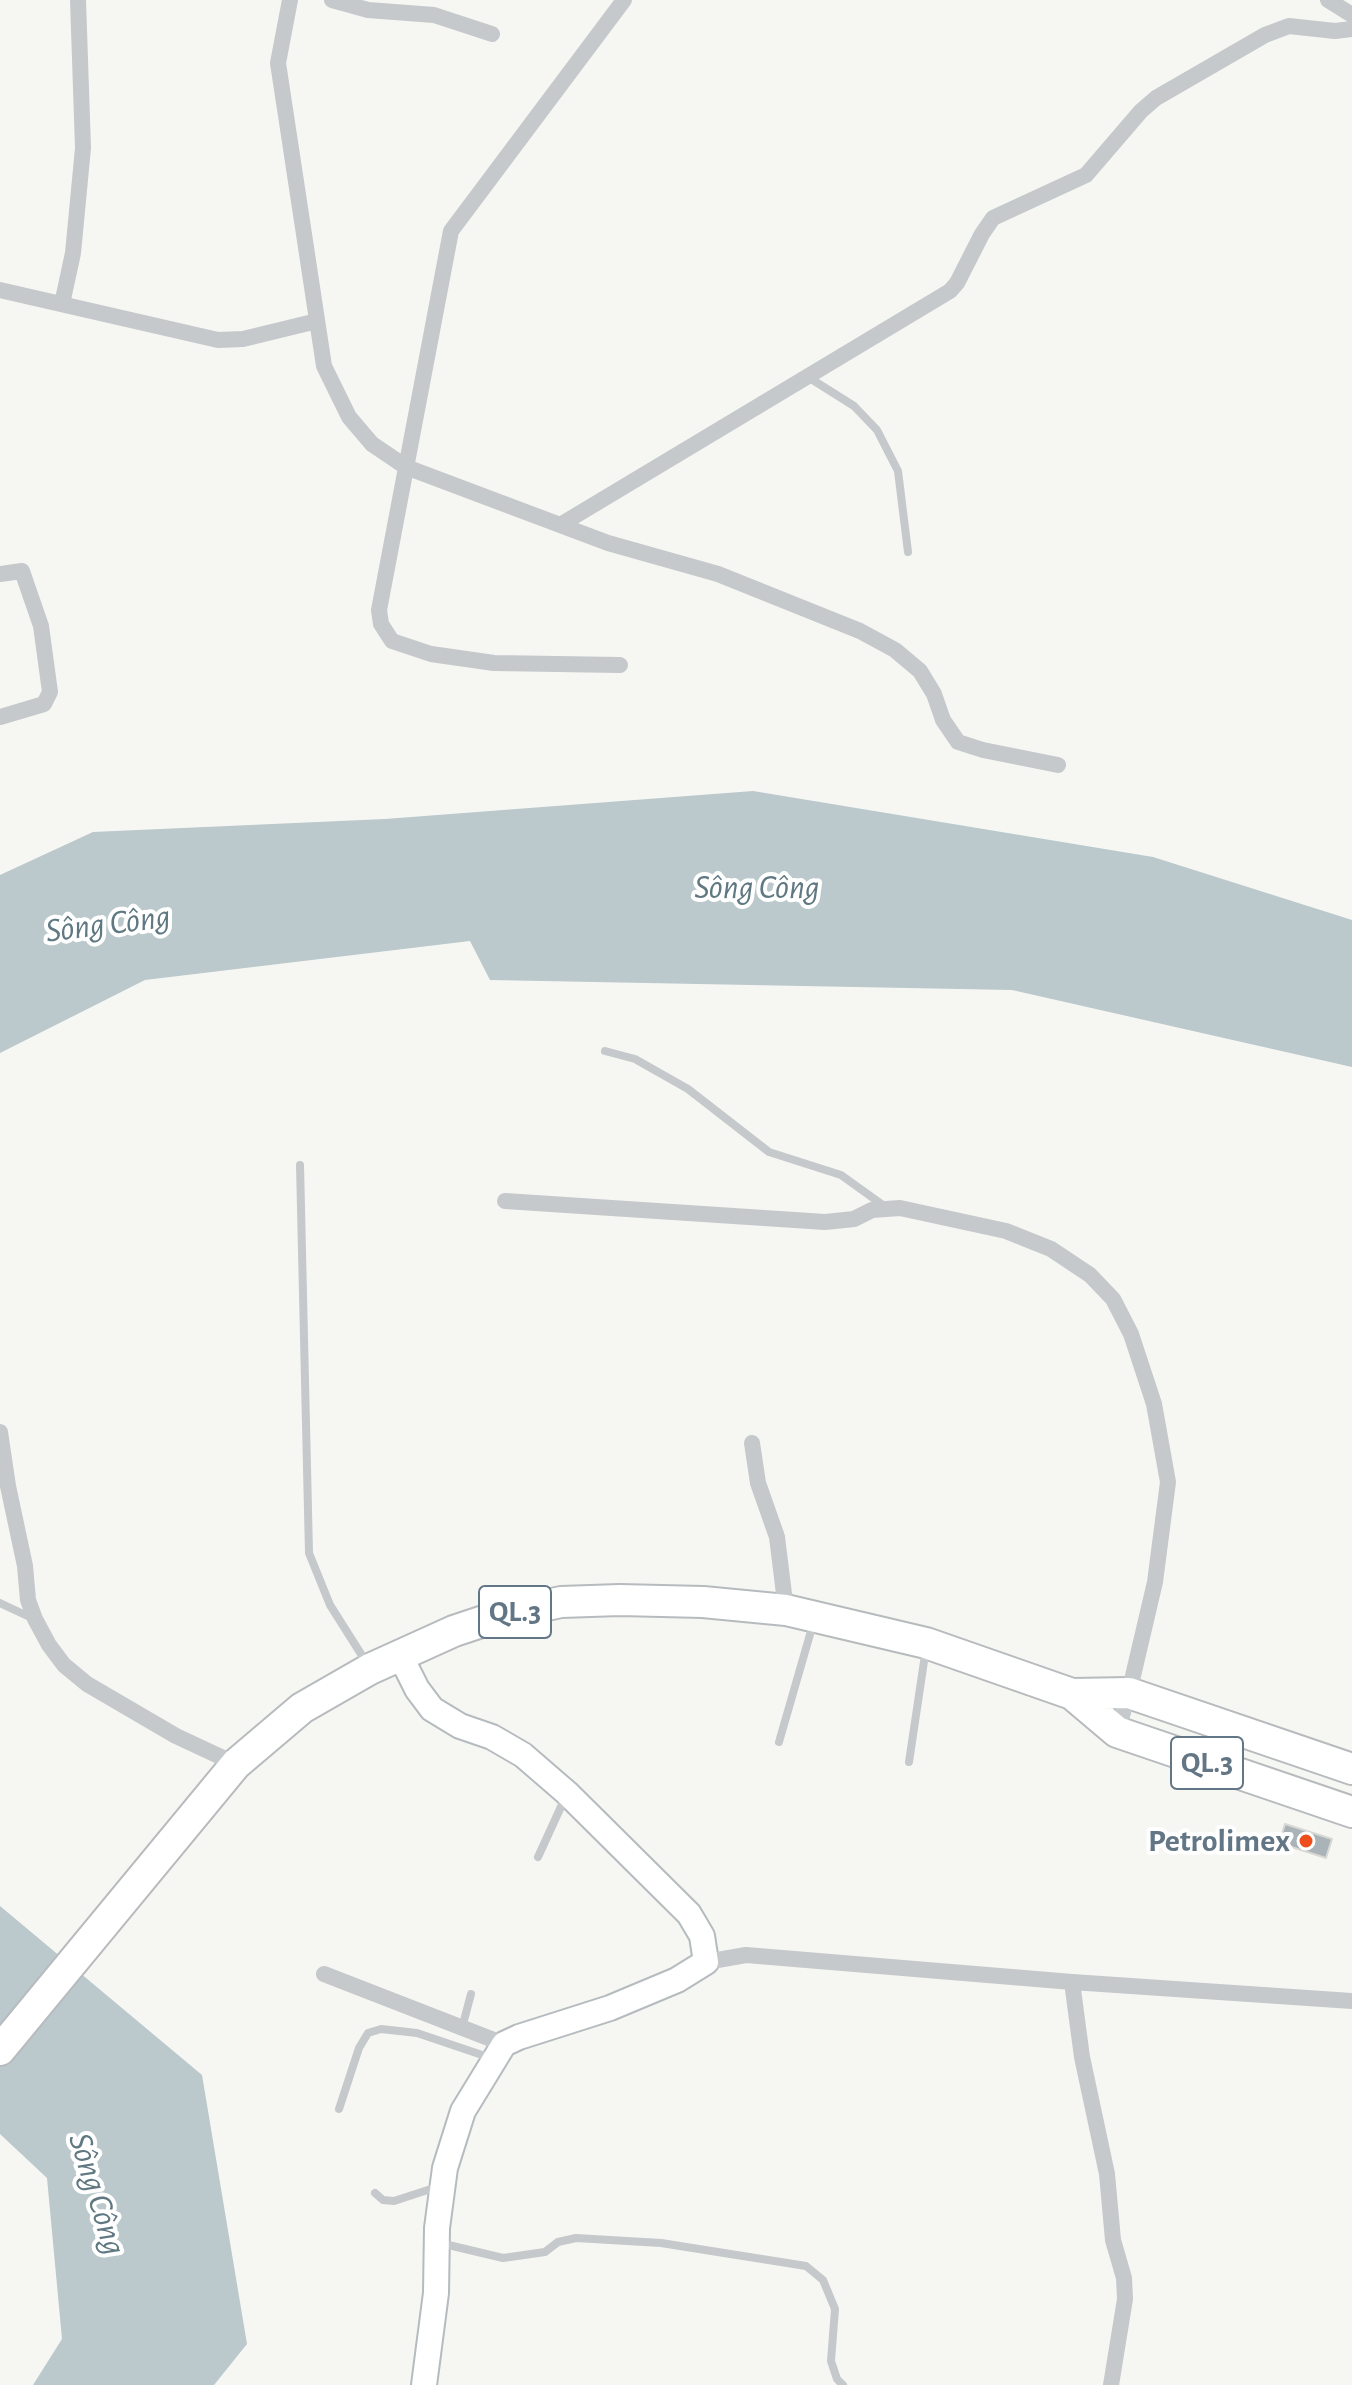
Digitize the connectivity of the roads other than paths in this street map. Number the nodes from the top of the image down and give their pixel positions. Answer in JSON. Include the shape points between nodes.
{"nodes":[{"id":1,"x":78,"y":0,"type":"edge"},
{"id":2,"x":290,"y":0,"type":"edge"},
{"id":3,"x":332,"y":0,"type":"edge"},
{"id":4,"x":624,"y":0,"type":"edge"},
{"id":5,"x":1328,"y":0,"type":"edge"},
{"id":6,"x":1352,"y":15,"type":"edge"},
{"id":7,"x":1352,"y":29,"type":"edge"},
{"id":8,"x":492,"y":34,"type":"dead end"},
{"id":9,"x":0,"y":290,"type":"edge"},
{"id":10,"x":62,"y":304,"type":"junction"},
{"id":11,"x":317,"y":321,"type":"junction"},
{"id":12,"x":807,"y":377,"type":"junction"},
{"id":13,"x":406,"y":467,"type":"junction"},
{"id":14,"x":560,"y":525,"type":"junction"},
{"id":15,"x":908,"y":552,"type":"dead end"},
{"id":16,"x":0,"y":574,"type":"edge"},
{"id":17,"x":620,"y":665,"type":"dead end"},
{"id":18,"x":0,"y":717,"type":"edge"},
{"id":19,"x":1058,"y":765,"type":"dead end"},
{"id":20,"x":605,"y":1051,"type":"dead end"},
{"id":21,"x":300,"y":1165,"type":"dead end"},
{"id":22,"x":505,"y":1201,"type":"dead end"},
{"id":23,"x":889,"y":1209,"type":"junction"},
{"id":24,"x":0,"y":1432,"type":"edge"},
{"id":25,"x":752,"y":1443,"type":"dead end"},
{"id":26,"x":6,"y":1506,"type":"edge"},
{"id":27,"x":0,"y":1603,"type":"edge"},
{"id":28,"x":801,"y":1613,"type":"junction"},
{"id":29,"x":35,"y":1619,"type":"junction"},
{"id":30,"x":926,"y":1643,"type":"junction"},
{"id":31,"x":400,"y":1655,"type":"junction"},
{"id":32,"x":370,"y":1669,"type":"junction"},
{"id":33,"x":1129,"y":1693,"type":"junction"},
{"id":34,"x":1072,"y":1694,"type":"junction"},
{"id":35,"x":1117,"y":1732,"type":"junction"},
{"id":36,"x":779,"y":1742,"type":"dead end"},
{"id":37,"x":909,"y":1762,"type":"dead end"},
{"id":38,"x":236,"y":1764,"type":"junction"},
{"id":39,"x":1352,"y":1769,"type":"edge"},
{"id":40,"x":567,"y":1793,"type":"junction"},
{"id":41,"x":1352,"y":1812,"type":"edge"},
{"id":42,"x":538,"y":1857,"type":"dead end"},
{"id":43,"x":706,"y":1962,"type":"junction"},
{"id":44,"x":324,"y":1974,"type":"dead end"},
{"id":45,"x":1072,"y":1982,"type":"junction"},
{"id":46,"x":471,"y":1994,"type":"dead end"},
{"id":47,"x":1352,"y":2001,"type":"edge"},
{"id":48,"x":462,"y":2028,"type":"junction"},
{"id":49,"x":0,"y":2050,"type":"edge"},
{"id":50,"x":500,"y":2052,"type":"junction"},
{"id":51,"x":339,"y":2109,"type":"dead end"},
{"id":52,"x":443,"y":2184,"type":"junction"},
{"id":53,"x":375,"y":2193,"type":"dead end"},
{"id":54,"x":437,"y":2242,"type":"junction"},
{"id":55,"x":424,"y":2385,"type":"edge"},
{"id":56,"x":843,"y":2385,"type":"edge"},
{"id":57,"x":1111,"y":2385,"type":"edge"}],
"edges":[{"from":1,"to":10,"type":"street","via":[[83,148],[75,241]]},
{"from":2,"to":11,"type":"street","via":[[278,63]]},
{"from":3,"to":8,"type":"street","via":[[368,10],[434,15]]},
{"from":4,"to":13,"type":"street","via":[[451,231]]},
{"from":5,"to":6,"type":"street"},
{"from":7,"to":12,"type":"street","via":[[1289,26],[1156,98],[1086,175],[993,218],[950,291]]},
{"from":9,"to":10,"type":"street"},
{"from":10,"to":11,"type":"street","via":[[218,340]]},
{"from":11,"to":13,"type":"street","via":[[324,366],[349,417],[372,444]]},
{"from":12,"to":14,"type":"street"},
{"from":12,"to":15,"type":"lane","via":[[854,406],[877,430],[898,471]]},
{"from":13,"to":14,"type":"street"},
{"from":13,"to":17,"type":"street","via":[[379,610],[392,641],[431,654],[494,663]]},
{"from":14,"to":19,"type":"street","via":[[718,574],[860,631],[920,671],[958,742]]},
{"from":16,"to":18,"type":"street","via":[[22,571],[41,626],[50,692],[44,704]]},
{"from":20,"to":23,"type":"lane","via":[[635,1059],[688,1089],[769,1152],[841,1175]]},
{"from":21,"to":32,"type":"lane","via":[[309,1553],[330,1605]]},
{"from":22,"to":23,"type":"street","via":[[825,1222]]},
{"from":23,"to":33,"type":"street","via":[[1006,1231],[1051,1249],[1090,1275],[1113,1299],[1131,1334],[1154,1404],[1168,1482],[1155,1582]]},
{"from":24,"to":26,"type":"street"},
{"from":25,"to":28,"type":"street","via":[[758,1483]]},
{"from":26,"to":29,"type":"street"},
{"from":27,"to":29,"type":"lane"},
{"from":28,"to":30,"type":"highway","number":"QL.3"},
{"from":28,"to":31,"type":"highway","number":"QL.3","via":[[703,1602],[561,1602],[505,1614]]},
{"from":28,"to":36,"type":"lane"},
{"from":29,"to":38,"type":"street","via":[[64,1665],[87,1684]]},
{"from":30,"to":34,"type":"highway","number":"QL.3"},
{"from":30,"to":37,"type":"lane"},
{"from":31,"to":32,"type":"highway","number":"QL.3"},
{"from":31,"to":40,"type":"main road","via":[[432,1709],[523,1755]]},
{"from":32,"to":38,"type":"highway","number":"QL.3","via":[[302,1708]]},
{"from":33,"to":34,"type":"highway","number":"QL.3"},
{"from":33,"to":35,"type":"street"},
{"from":33,"to":39,"type":"highway","number":"QL.3"},
{"from":34,"to":35,"type":"highway","number":"QL.3"},
{"from":35,"to":41,"type":"highway","number":"QL.3"},
{"from":38,"to":49,"type":"highway","number":"QL.3"},
{"from":40,"to":42,"type":"lane"},
{"from":40,"to":43,"type":"main road","via":[[689,1914],[702,1936]]},
{"from":43,"to":45,"type":"street","via":[[746,1955]]},
{"from":43,"to":50,"type":"main road","via":[[610,2008],[519,2037]]},
{"from":44,"to":48,"type":"street"},
{"from":45,"to":47,"type":"street"},
{"from":45,"to":57,"type":"street","via":[[1107,2174],[1113,2240],[1124,2278]]},
{"from":46,"to":48,"type":"lane"},
{"from":48,"to":50,"type":"street"},
{"from":50,"to":51,"type":"lane","via":[[417,2033],[368,2033]]},
{"from":50,"to":52,"type":"main road","via":[[463,2111]]},
{"from":52,"to":53,"type":"lane","via":[[394,2201]]},
{"from":52,"to":54,"type":"main road"},
{"from":54,"to":55,"type":"main road"},
{"from":54,"to":56,"type":"lane","via":[[503,2258],[545,2252],[576,2238],[661,2243],[806,2266],[823,2280],[835,2309],[831,2361]]}]}
